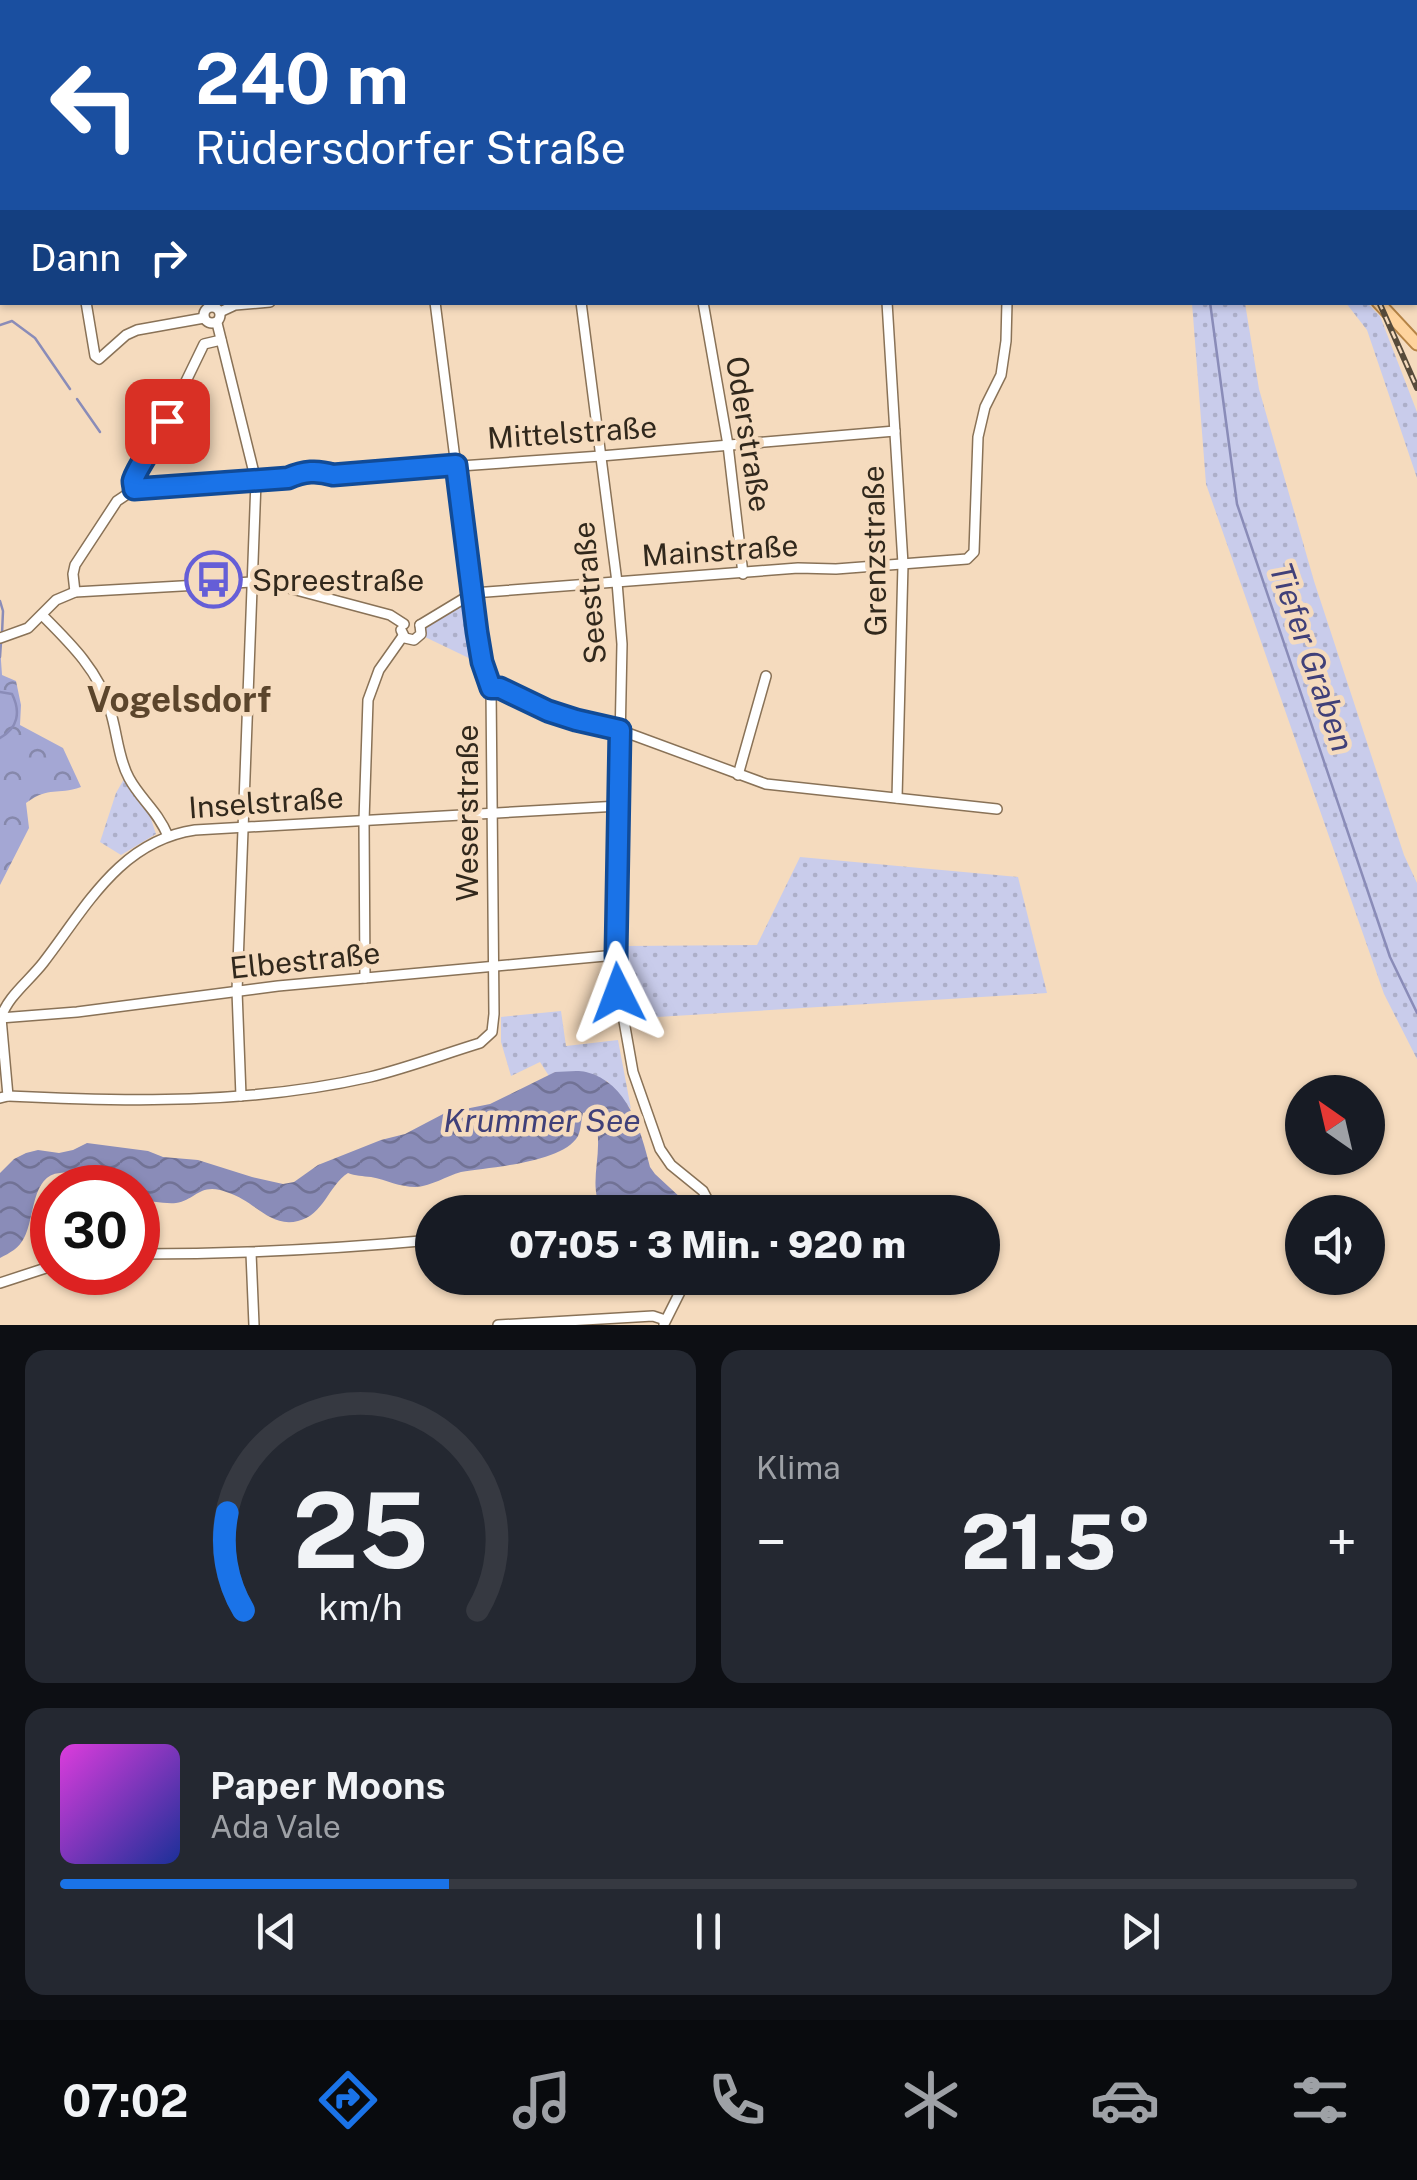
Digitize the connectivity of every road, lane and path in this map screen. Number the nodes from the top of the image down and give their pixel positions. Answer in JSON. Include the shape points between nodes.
{"nodes":[{"id":1,"x":86,"y":305,"type":"edge"},
{"id":2,"x":436,"y":305,"type":"edge"},
{"id":3,"x":581,"y":305,"type":"edge"},
{"id":4,"x":703,"y":305,"type":"edge"},
{"id":5,"x":888,"y":305,"type":"edge"},
{"id":6,"x":1007,"y":305,"type":"edge"},
{"id":7,"x":1381,"y":305,"type":"edge"},
{"id":8,"x":214,"y":311,"type":"edge"},
{"id":9,"x":221,"y":340,"type":"junction"},
{"id":10,"x":1417,"y":344,"type":"edge"},
{"id":11,"x":895,"y":431,"type":"junction"},
{"id":12,"x":728,"y":445,"type":"junction"},
{"id":13,"x":600,"y":456,"type":"junction"},
{"id":14,"x":456,"y":465,"type":"junction"},
{"id":15,"x":256,"y":481,"type":"junction"},
{"id":16,"x":134,"y":489,"type":"junction"},
{"id":17,"x":903,"y":564,"type":"junction"},
{"id":18,"x":744,"y":574,"type":"junction"},
{"id":19,"x":252,"y":582,"type":"junction"},
{"id":20,"x":617,"y":582,"type":"junction"},
{"id":21,"x":74,"y":592,"type":"junction"},
{"id":22,"x":472,"y":593,"type":"junction"},
{"id":23,"x":42,"y":615,"type":"junction"},
{"id":24,"x":404,"y":624,"type":"junction"},
{"id":25,"x":420,"y":625,"type":"junction"},
{"id":26,"x":403,"y":636,"type":"junction"},
{"id":27,"x":3,"y":638,"type":"edge"},
{"id":28,"x":766,"y":676,"type":"dead end"},
{"id":29,"x":491,"y":688,"type":"junction"},
{"id":30,"x":620,"y":730,"type":"junction"},
{"id":31,"x":738,"y":774,"type":"junction"},
{"id":32,"x":897,"y":798,"type":"junction"},
{"id":33,"x":619,"y":806,"type":"junction"},
{"id":34,"x":997,"y":809,"type":"dead end"},
{"id":35,"x":493,"y":813,"type":"junction"},
{"id":36,"x":364,"y":821,"type":"junction"},
{"id":37,"x":243,"y":828,"type":"junction"},
{"id":38,"x":168,"y":836,"type":"junction"},
{"id":39,"x":616,"y":955,"type":"junction"},
{"id":40,"x":492,"y":966,"type":"junction"},
{"id":41,"x":365,"y":978,"type":"junction"},
{"id":42,"x":237,"y":990,"type":"junction"},
{"id":43,"x":1,"y":1018,"type":"edge"},
{"id":44,"x":241,"y":1096,"type":"junction"},
{"id":45,"x":4,"y":1098,"type":"edge"},
{"id":46,"x":706,"y":1195,"type":"edge"},
{"id":47,"x":415,"y":1242,"type":"edge"},
{"id":48,"x":251,"y":1253,"type":"junction"},
{"id":49,"x":160,"y":1254,"type":"edge"},
{"id":50,"x":30,"y":1273,"type":"edge"},
{"id":51,"x":0,"y":1283,"type":"edge"},
{"id":52,"x":679,"y":1295,"type":"edge"},
{"id":53,"x":664,"y":1323,"type":"edge"},
{"id":54,"x":254,"y":1325,"type":"edge"},
{"id":55,"x":498,"y":1325,"type":"edge"}],
"edges":[{"from":1,"to":8,"type":"street","via":[[98,360],[137,330]]},
{"from":2,"to":14,"type":"street","name":"Weserstraße"},
{"from":3,"to":13,"type":"street","name":"Seestraße"},
{"from":4,"to":12,"type":"street","name":"Oderstraße"},
{"from":5,"to":11,"type":"street","name":"Grenzstraße"},
{"from":6,"to":17,"type":"street","name":"Mainstraße","via":[[1001,375],[978,437],[971,556]]},
{"from":7,"to":10,"type":"main road"},
{"from":8,"to":9,"type":"street"},
{"from":9,"to":15,"type":"street"},
{"from":9,"to":16,"type":"street","via":[[204,344]]},
{"from":11,"to":12,"type":"street","name":"Mittelstraße"},
{"from":11,"to":17,"type":"street","name":"Grenzstraße"},
{"from":12,"to":13,"type":"street","name":"Mittelstraße"},
{"from":12,"to":18,"type":"street","name":"Oderstraße"},
{"from":13,"to":14,"type":"street","name":"Mittelstraße"},
{"from":13,"to":20,"type":"street","name":"Seestraße"},
{"from":14,"to":15,"type":"street","name":"Mittelstraße","via":[[300,472]]},
{"from":14,"to":22,"type":"street","name":"Weserstraße"},
{"from":15,"to":16,"type":"street","name":"Mittelstraße"},
{"from":15,"to":19,"type":"street"},
{"from":16,"to":21,"type":"street","via":[[117,501],[76,565]]},
{"from":17,"to":18,"type":"street","name":"Mainstraße"},
{"from":17,"to":32,"type":"street","name":"Grenzstraße"},
{"from":18,"to":20,"type":"street","name":"Mainstraße"},
{"from":19,"to":21,"type":"street"},
{"from":19,"to":24,"type":"street"},
{"from":19,"to":37,"type":"street"},
{"from":20,"to":22,"type":"street","name":"Mainstraße"},
{"from":20,"to":30,"type":"street","name":"Seestraße"},
{"from":21,"to":23,"type":"street"},
{"from":22,"to":25,"type":"street","name":"Mainstraße"},
{"from":22,"to":29,"type":"street","name":"Weserstraße"},
{"from":23,"to":27,"type":"street"},
{"from":23,"to":38,"type":"street","via":[[100,686],[127,775]]},
{"from":24,"to":25,"type":"street"},
{"from":24,"to":26,"type":"street"},
{"from":25,"to":26,"type":"street","via":[[417,639]]},
{"from":26,"to":36,"type":"street","via":[[378,670],[368,700]]},
{"from":28,"to":31,"type":"street"},
{"from":29,"to":30,"type":"street"},
{"from":29,"to":35,"type":"street","name":"Weserstraße"},
{"from":30,"to":31,"type":"street"},
{"from":30,"to":33,"type":"street","name":"Seestraße"},
{"from":31,"to":32,"type":"street","via":[[766,784]]},
{"from":32,"to":34,"type":"street"},
{"from":33,"to":35,"type":"street","name":"Inselstraße"},
{"from":33,"to":39,"type":"street","name":"Seestraße"},
{"from":35,"to":36,"type":"street","name":"Inselstraße"},
{"from":35,"to":40,"type":"street","name":"Weserstraße"},
{"from":36,"to":37,"type":"street","name":"Inselstraße"},
{"from":36,"to":41,"type":"street"},
{"from":37,"to":38,"type":"street","name":"Inselstraße"},
{"from":37,"to":42,"type":"street"},
{"from":38,"to":43,"type":"street","name":"Inselstraße","via":[[104,880]]},
{"from":39,"to":40,"type":"street","name":"Elbestraße"},
{"from":39,"to":46,"type":"street","name":"Seestraße","via":[[631,1062],[660,1148]]},
{"from":40,"to":41,"type":"street","name":"Elbestraße"},
{"from":40,"to":44,"type":"street","name":"Weserstraße","via":[[494,1028],[480,1043],[370,1076]]},
{"from":41,"to":42,"type":"street","name":"Elbestraße"},
{"from":42,"to":43,"type":"street","name":"Elbestraße"},
{"from":42,"to":44,"type":"street"},
{"from":43,"to":45,"type":"street"},
{"from":44,"to":45,"type":"street"},
{"from":47,"to":48,"type":"street"},
{"from":48,"to":49,"type":"street"},
{"from":48,"to":54,"type":"street"},
{"from":50,"to":51,"type":"street"},
{"from":52,"to":53,"type":"street"},
{"from":53,"to":55,"type":"street","via":[[653,1316]]}]}
